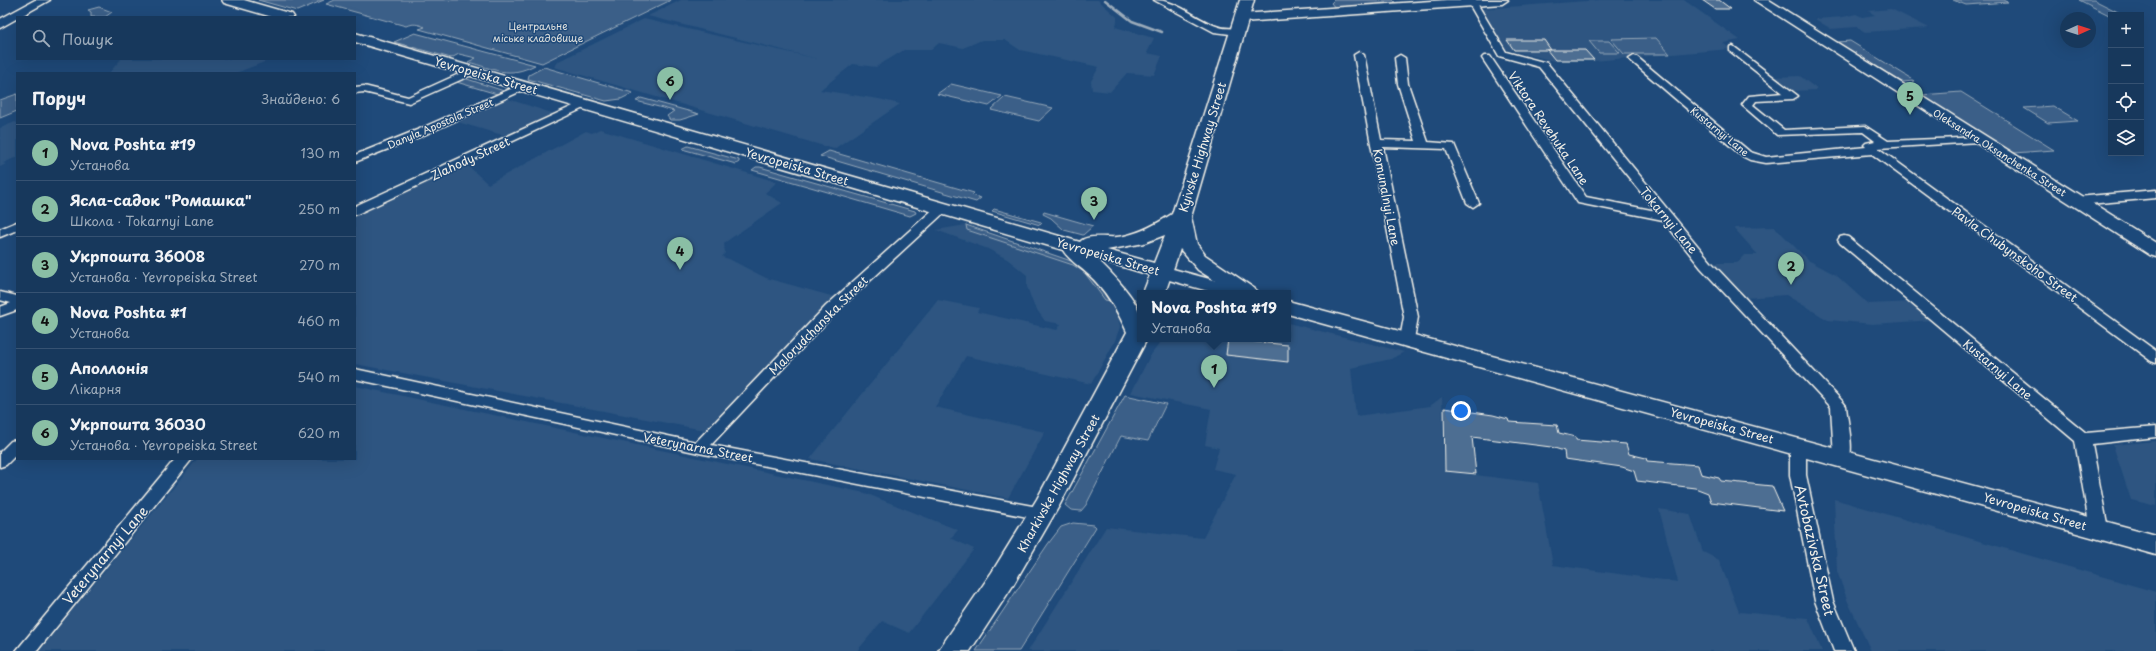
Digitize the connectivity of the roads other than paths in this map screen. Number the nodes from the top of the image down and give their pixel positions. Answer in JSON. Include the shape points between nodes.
{"nodes":[{"id":1,"x":44,"y":0,"type":"edge"},
{"id":2,"x":229,"y":0,"type":"edge"},
{"id":3,"x":1158,"y":0,"type":"edge"},
{"id":4,"x":1247,"y":0,"type":"edge"},
{"id":5,"x":1502,"y":0,"type":"edge"},
{"id":6,"x":1760,"y":0,"type":"edge"},
{"id":7,"x":1472,"y":2,"type":"junction"},
{"id":8,"x":284,"y":16,"type":"edge"},
{"id":9,"x":0,"y":24,"type":"edge"},
{"id":10,"x":1240,"y":25,"type":"junction"},
{"id":11,"x":356,"y":37,"type":"edge"},
{"id":12,"x":1733,"y":49,"type":"dead end"},
{"id":13,"x":1359,"y":55,"type":"dead end"},
{"id":14,"x":1400,"y":58,"type":"dead end"},
{"id":15,"x":1486,"y":58,"type":"dead end"},
{"id":16,"x":1634,"y":60,"type":"dead end"},
{"id":17,"x":472,"y":71,"type":"junction"},
{"id":18,"x":524,"y":86,"type":"junction"},
{"id":19,"x":356,"y":90,"type":"edge"},
{"id":20,"x":584,"y":104,"type":"junction"},
{"id":21,"x":1979,"y":139,"type":"junction"},
{"id":22,"x":1376,"y":143,"type":"junction"},
{"id":23,"x":1423,"y":145,"type":"junction"},
{"id":24,"x":1886,"y":145,"type":"junction"},
{"id":25,"x":1874,"y":150,"type":"junction"},
{"id":26,"x":356,"y":159,"type":"edge"},
{"id":27,"x":2156,"y":194,"type":"edge"},
{"id":28,"x":2077,"y":201,"type":"junction"},
{"id":29,"x":1474,"y":203,"type":"dead end"},
{"id":30,"x":942,"y":208,"type":"junction"},
{"id":31,"x":356,"y":211,"type":"edge"},
{"id":32,"x":1181,"y":217,"type":"junction"},
{"id":33,"x":1666,"y":217,"type":"junction"},
{"id":34,"x":16,"y":226,"type":"edge"},
{"id":35,"x":0,"y":233,"type":"edge"},
{"id":36,"x":1844,"y":240,"type":"dead end"},
{"id":37,"x":1065,"y":244,"type":"junction"},
{"id":38,"x":2156,"y":251,"type":"edge"},
{"id":39,"x":1162,"y":272,"type":"junction"},
{"id":40,"x":1155,"y":290,"type":"edge"},
{"id":41,"x":1228,"y":290,"type":"edge"},
{"id":42,"x":1243,"y":290,"type":"edge"},
{"id":43,"x":0,"y":296,"type":"edge"},
{"id":44,"x":16,"y":300,"type":"edge"},
{"id":45,"x":16,"y":305,"type":"edge"},
{"id":46,"x":1291,"y":308,"type":"edge"},
{"id":47,"x":0,"y":312,"type":"edge"},
{"id":48,"x":1137,"y":325,"type":"edge"},
{"id":49,"x":1137,"y":337,"type":"edge"},
{"id":50,"x":1408,"y":339,"type":"junction"},
{"id":51,"x":2156,"y":358,"type":"edge"},
{"id":52,"x":356,"y":374,"type":"edge"},
{"id":53,"x":2156,"y":432,"type":"edge"},
{"id":54,"x":2083,"y":439,"type":"junction"},
{"id":55,"x":16,"y":446,"type":"edge"},
{"id":56,"x":1798,"y":446,"type":"junction"},
{"id":57,"x":699,"y":448,"type":"junction"},
{"id":58,"x":1842,"y":458,"type":"junction"},
{"id":59,"x":183,"y":460,"type":"edge"},
{"id":60,"x":0,"y":461,"type":"edge"},
{"id":61,"x":1043,"y":514,"type":"junction"},
{"id":62,"x":2099,"y":529,"type":"junction"},
{"id":63,"x":2156,"y":545,"type":"edge"},
{"id":64,"x":26,"y":651,"type":"edge"},
{"id":65,"x":953,"y":651,"type":"edge"},
{"id":66,"x":1844,"y":651,"type":"edge"}],
"edges":[{"from":1,"to":9,"type":"main road"},
{"from":2,"to":8,"type":"main road"},
{"from":3,"to":10,"type":"street","via":[[1217,30]]},
{"from":4,"to":10,"type":"main road","name":"Kyivske Highway Street"},
{"from":5,"to":7,"type":"main road"},
{"from":6,"to":21,"type":"main road","name":"Oleksandra Oksanchenka Street"},
{"from":7,"to":10,"type":"main road"},
{"from":7,"to":33,"type":"street","name":"Tokarnyi Lane","via":[[1502,54],[1543,65]]},
{"from":10,"to":32,"type":"main road","name":"Kyivske Highway Street"},
{"from":11,"to":17,"type":"main road","name":"Yevropeiska Street"},
{"from":12,"to":24,"type":"street","via":[[1793,96],[1753,98],[1747,105],[1781,133],[1865,129]]},
{"from":13,"to":22,"type":"street","name":"Komunalnyi Lane"},
{"from":14,"to":23,"type":"street","via":[[1403,84]]},
{"from":15,"to":33,"type":"street","name":"Viktora Revehuka Lane","via":[[1582,200]]},
{"from":16,"to":25,"type":"street","name":"Kustarnyi Lane","via":[[1754,158],[1766,160]]},
{"from":17,"to":18,"type":"main road","name":"Yevropeiska Street"},
{"from":17,"to":19,"type":"street","via":[[410,100],[364,89]]},
{"from":18,"to":20,"type":"main road","name":"Yevropeiska Street"},
{"from":18,"to":26,"type":"street","name":"Danyla Apostola Street","via":[[420,134],[411,135]]},
{"from":20,"to":30,"type":"main road","name":"Yevropeiska Street"},
{"from":20,"to":31,"type":"street","name":"Zlahody Street"},
{"from":21,"to":24,"type":"street","name":"Kustarnyi Lane"},
{"from":21,"to":28,"type":"main road","name":"Oleksandra Oksanchenka Street"},
{"from":22,"to":23,"type":"street"},
{"from":22,"to":50,"type":"street","name":"Komunalnyi Lane","via":[[1411,317]]},
{"from":23,"to":29,"type":"street","via":[[1450,146]]},
{"from":24,"to":25,"type":"street","name":"Kustarnyi Lane","via":[[1870,145]]},
{"from":25,"to":51,"type":"street","name":"Pavla Chubynskoho Street"},
{"from":27,"to":28,"type":"street","name":"Oleksandra Oksanchenka Street"},
{"from":28,"to":38,"type":"main road","name":"Oleksandra Oksanchenka Street"},
{"from":30,"to":37,"type":"main road","name":"Yevropeiska Street"},
{"from":30,"to":57,"type":"street","name":"Malorudchanska Street","via":[[831,309]]},
{"from":32,"to":37,"type":"main road","via":[[1158,232],[1133,241]]},
{"from":32,"to":39,"type":"main road","name":"Kyivske Highway Street"},
{"from":32,"to":42,"type":"main road","via":[[1187,244],[1194,255]]},
{"from":33,"to":58,"type":"street","name":"Tokarnyi Lane","via":[[1706,265],[1838,406]]},
{"from":34,"to":35,"type":"street"},
{"from":36,"to":54,"type":"street","name":"Kustarnyi Lane"},
{"from":37,"to":39,"type":"main road","name":"Yevropeiska Street"},
{"from":37,"to":48,"type":"main road","via":[[1116,289]]},
{"from":39,"to":40,"type":"main road","name":"Kyivske Highway Street"},
{"from":39,"to":41,"type":"main road","name":"Yevropeiska Street"},
{"from":43,"to":44,"type":"street"},
{"from":45,"to":47,"type":"street"},
{"from":46,"to":50,"type":"main road","name":"Yevropeiska Street"},
{"from":49,"to":61,"type":"main road","name":"Kharkivske Highway Street"},
{"from":50,"to":56,"type":"main road","name":"Yevropeiska Street"},
{"from":52,"to":57,"type":"street","name":"Veterynarna Street"},
{"from":53,"to":54,"type":"street"},
{"from":54,"to":62,"type":"street"},
{"from":55,"to":60,"type":"street"},
{"from":56,"to":58,"type":"main road","name":"Yevropeiska Street"},
{"from":56,"to":66,"type":"street","name":"Avtobazivska Street","via":[[1798,475],[1824,601]]},
{"from":57,"to":61,"type":"street","name":"Veterynarna Street"},
{"from":58,"to":62,"type":"main road","name":"Yevropeiska Street"},
{"from":59,"to":64,"type":"street","name":"Veterynarnyi Lane"},
{"from":61,"to":65,"type":"main road","name":"Kharkivske Highway Street","via":[[981,613]]},
{"from":62,"to":63,"type":"main road","name":"Yevropeiska Street"}]}
